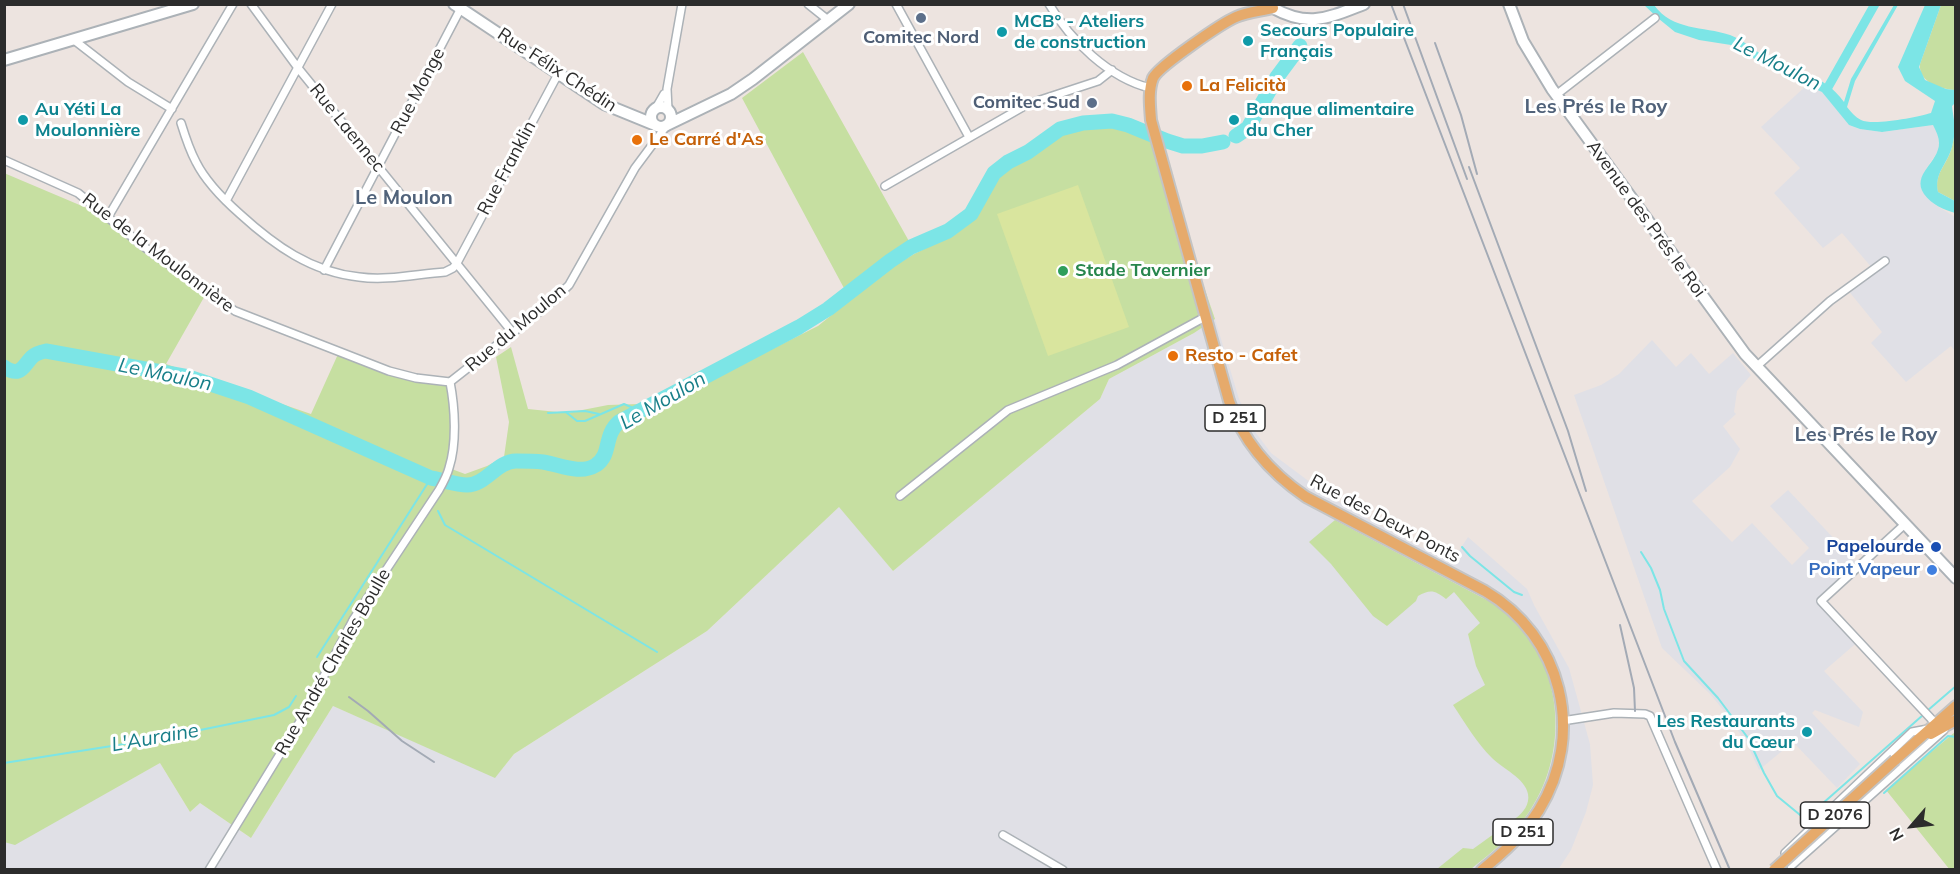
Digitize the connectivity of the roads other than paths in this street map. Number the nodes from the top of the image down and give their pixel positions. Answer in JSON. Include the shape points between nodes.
{"nodes":[{"id":1,"x":193,"y":4,"type":"edge"},
{"id":2,"x":232,"y":4,"type":"edge"},
{"id":3,"x":251,"y":4,"type":"edge"},
{"id":4,"x":332,"y":4,"type":"edge"},
{"id":5,"x":682,"y":4,"type":"edge"},
{"id":6,"x":808,"y":4,"type":"edge"},
{"id":7,"x":849,"y":4,"type":"edge"},
{"id":8,"x":896,"y":4,"type":"edge"},
{"id":9,"x":1049,"y":4,"type":"edge"},
{"id":10,"x":1364,"y":4,"type":"edge"},
{"id":11,"x":1509,"y":4,"type":"edge"},
{"id":12,"x":459,"y":6,"type":"edge"},
{"id":13,"x":1272,"y":6,"type":"edge"},
{"id":14,"x":1655,"y":18,"type":"dead end"},
{"id":15,"x":828,"y":20,"type":"junction"},
{"id":16,"x":74,"y":40,"type":"junction"},
{"id":17,"x":4,"y":60,"type":"edge"},
{"id":18,"x":298,"y":68,"type":"junction"},
{"id":19,"x":1112,"y":70,"type":"junction"},
{"id":20,"x":558,"y":74,"type":"junction"},
{"id":21,"x":1150,"y":88,"type":"junction"},
{"id":22,"x":667,"y":89,"type":"junction"},
{"id":23,"x":1556,"y":95,"type":"junction"},
{"id":24,"x":172,"y":109,"type":"junction"},
{"id":25,"x":669,"y":111,"type":"junction"},
{"id":26,"x":693,"y":112,"type":"junction"},
{"id":27,"x":654,"y":118,"type":"junction"},
{"id":28,"x":181,"y":123,"type":"dead end"},
{"id":29,"x":668,"y":125,"type":"junction"},
{"id":30,"x":969,"y":137,"type":"junction"},
{"id":31,"x":650,"y":147,"type":"junction"},
{"id":32,"x":4,"y":160,"type":"edge"},
{"id":33,"x":378,"y":166,"type":"junction"},
{"id":34,"x":885,"y":186,"type":"dead end"},
{"id":35,"x":226,"y":201,"type":"junction"},
{"id":36,"x":108,"y":217,"type":"junction"},
{"id":37,"x":1885,"y":261,"type":"dead end"},
{"id":38,"x":457,"y":263,"type":"junction"},
{"id":39,"x":324,"y":270,"type":"junction"},
{"id":40,"x":1205,"y":317,"type":"junction"},
{"id":41,"x":513,"y":333,"type":"junction"},
{"id":42,"x":1756,"y":367,"type":"junction"},
{"id":43,"x":450,"y":382,"type":"junction"},
{"id":44,"x":900,"y":496,"type":"dead end"},
{"id":45,"x":1905,"y":524,"type":"junction"},
{"id":46,"x":1956,"y":578,"type":"edge"},
{"id":47,"x":1956,"y":706,"type":"edge"},
{"id":48,"x":1956,"y":720,"type":"edge"},
{"id":49,"x":1562,"y":721,"type":"junction"},
{"id":50,"x":1933,"y":726,"type":"junction"},
{"id":51,"x":1911,"y":747,"type":"junction"},
{"id":52,"x":1003,"y":835,"type":"dead end"},
{"id":53,"x":1792,"y":868,"type":"edge"},
{"id":54,"x":209,"y":870,"type":"edge"},
{"id":55,"x":1063,"y":870,"type":"edge"},
{"id":56,"x":1482,"y":870,"type":"edge"},
{"id":57,"x":1717,"y":870,"type":"edge"},
{"id":58,"x":1774,"y":870,"type":"edge"}],
"edges":[{"from":1,"to":16,"type":"main road"},
{"from":2,"to":24,"type":"street"},
{"from":3,"to":18,"type":"street","name":"Rue Laennec"},
{"from":4,"to":18,"type":"street"},
{"from":5,"to":22,"type":"street"},
{"from":6,"to":15,"type":"street"},
{"from":7,"to":15,"type":"main road"},
{"from":8,"to":30,"type":"street"},
{"from":9,"to":19,"type":"street","via":[[1066,30]]},
{"from":10,"to":13,"type":"main road","via":[[1311,20],[1291,17]]},
{"from":11,"to":23,"type":"main road","name":"Avenue des Prés le Roi","via":[[1523,41]]},
{"from":12,"to":20,"type":"main road","name":"Rue Félix Chédin"},
{"from":12,"to":33,"type":"street","name":"Rue Monge"},
{"from":13,"to":21,"type":"main road","via":[[1221,24],[1163,66]]},
{"from":14,"to":23,"type":"street"},
{"from":15,"to":26,"type":"main road","via":[[753,79]]},
{"from":16,"to":17,"type":"main road"},
{"from":16,"to":24,"type":"street","via":[[128,82]]},
{"from":18,"to":33,"type":"street","name":"Rue Laennec"},
{"from":18,"to":35,"type":"street"},
{"from":19,"to":21,"type":"street"},
{"from":19,"to":30,"type":"street","via":[[1098,81],[1029,104]]},
{"from":20,"to":27,"type":"main road","name":"Rue Félix Chédin","via":[[604,104],[630,115]]},
{"from":20,"to":38,"type":"street","name":"Rue Franklin"},
{"from":21,"to":40,"type":"main road","name":"Rue des Deux Ponts","number":"D 251","via":[[1151,120]]},
{"from":22,"to":25,"type":"street"},
{"from":22,"to":27,"type":"street","name":"Rue du Moulon"},
{"from":23,"to":42,"type":"main road","name":"Avenue des Prés le Roi"},
{"from":24,"to":36,"type":"street"},
{"from":25,"to":26,"type":"main road"},
{"from":25,"to":27,"type":"main road","via":[[662,107]]},
{"from":25,"to":29,"type":"main road"},
{"from":26,"to":29,"type":"main road"},
{"from":27,"to":29,"type":"main road","via":[[661,128]]},
{"from":27,"to":31,"type":"street","name":"Rue du Moulon"},
{"from":28,"to":35,"type":"street","via":[[196,163]]},
{"from":29,"to":31,"type":"street","name":"Rue du Moulon"},
{"from":30,"to":34,"type":"street"},
{"from":31,"to":41,"type":"street","name":"Rue du Moulon","via":[[569,285]]},
{"from":32,"to":36,"type":"street","name":"Rue de la Moulonnière","via":[[78,193]]},
{"from":33,"to":38,"type":"street","name":"Rue Laennec"},
{"from":33,"to":39,"type":"street","name":"Rue Monge"},
{"from":35,"to":39,"type":"street","via":[[287,253]]},
{"from":36,"to":43,"type":"street","name":"Rue de la Moulonnière","via":[[235,311],[389,371]]},
{"from":37,"to":42,"type":"street","via":[[1815,313]]},
{"from":38,"to":39,"type":"street","via":[[445,272],[384,277],[361,278]]},
{"from":38,"to":41,"type":"street","name":"Rue Laennec"},
{"from":40,"to":44,"type":"street","via":[[1117,366],[1008,410]]},
{"from":40,"to":49,"type":"main road","name":"Rue des Deux Ponts","number":"D 251","via":[[1231,409],[1249,442],[1269,467],[1306,497],[1507,605],[1532,630],[1544,649],[1557,682]]},
{"from":41,"to":43,"type":"street","name":"Rue du Moulon"},
{"from":42,"to":45,"type":"main road","name":"Avenue des Prés le Roi"},
{"from":43,"to":54,"type":"street","name":"Rue André Charles Boulle","via":[[453,452],[439,490],[353,620],[302,718]]},
{"from":45,"to":46,"type":"main road","name":"Avenue des Prés le Roi"},
{"from":45,"to":50,"type":"street","via":[[1821,601]]},
{"from":47,"to":50,"type":"main road","number":"D 2076"},
{"from":48,"to":51,"type":"main road","number":"D 2076"},
{"from":48,"to":53,"type":"street"},
{"from":49,"to":56,"type":"main road","name":"Rue des Deux Ponts","number":"D 251","via":[[1559,761],[1546,797],[1523,832]]},
{"from":49,"to":57,"type":"street","via":[[1614,712],[1650,716]]},
{"from":50,"to":51,"type":"main road","number":"D 2076"},
{"from":50,"to":53,"type":"street","via":[[1912,732],[1785,853]]},
{"from":51,"to":58,"type":"main road","number":"D 2076","bridge":true},
{"from":52,"to":55,"type":"street"}]}
